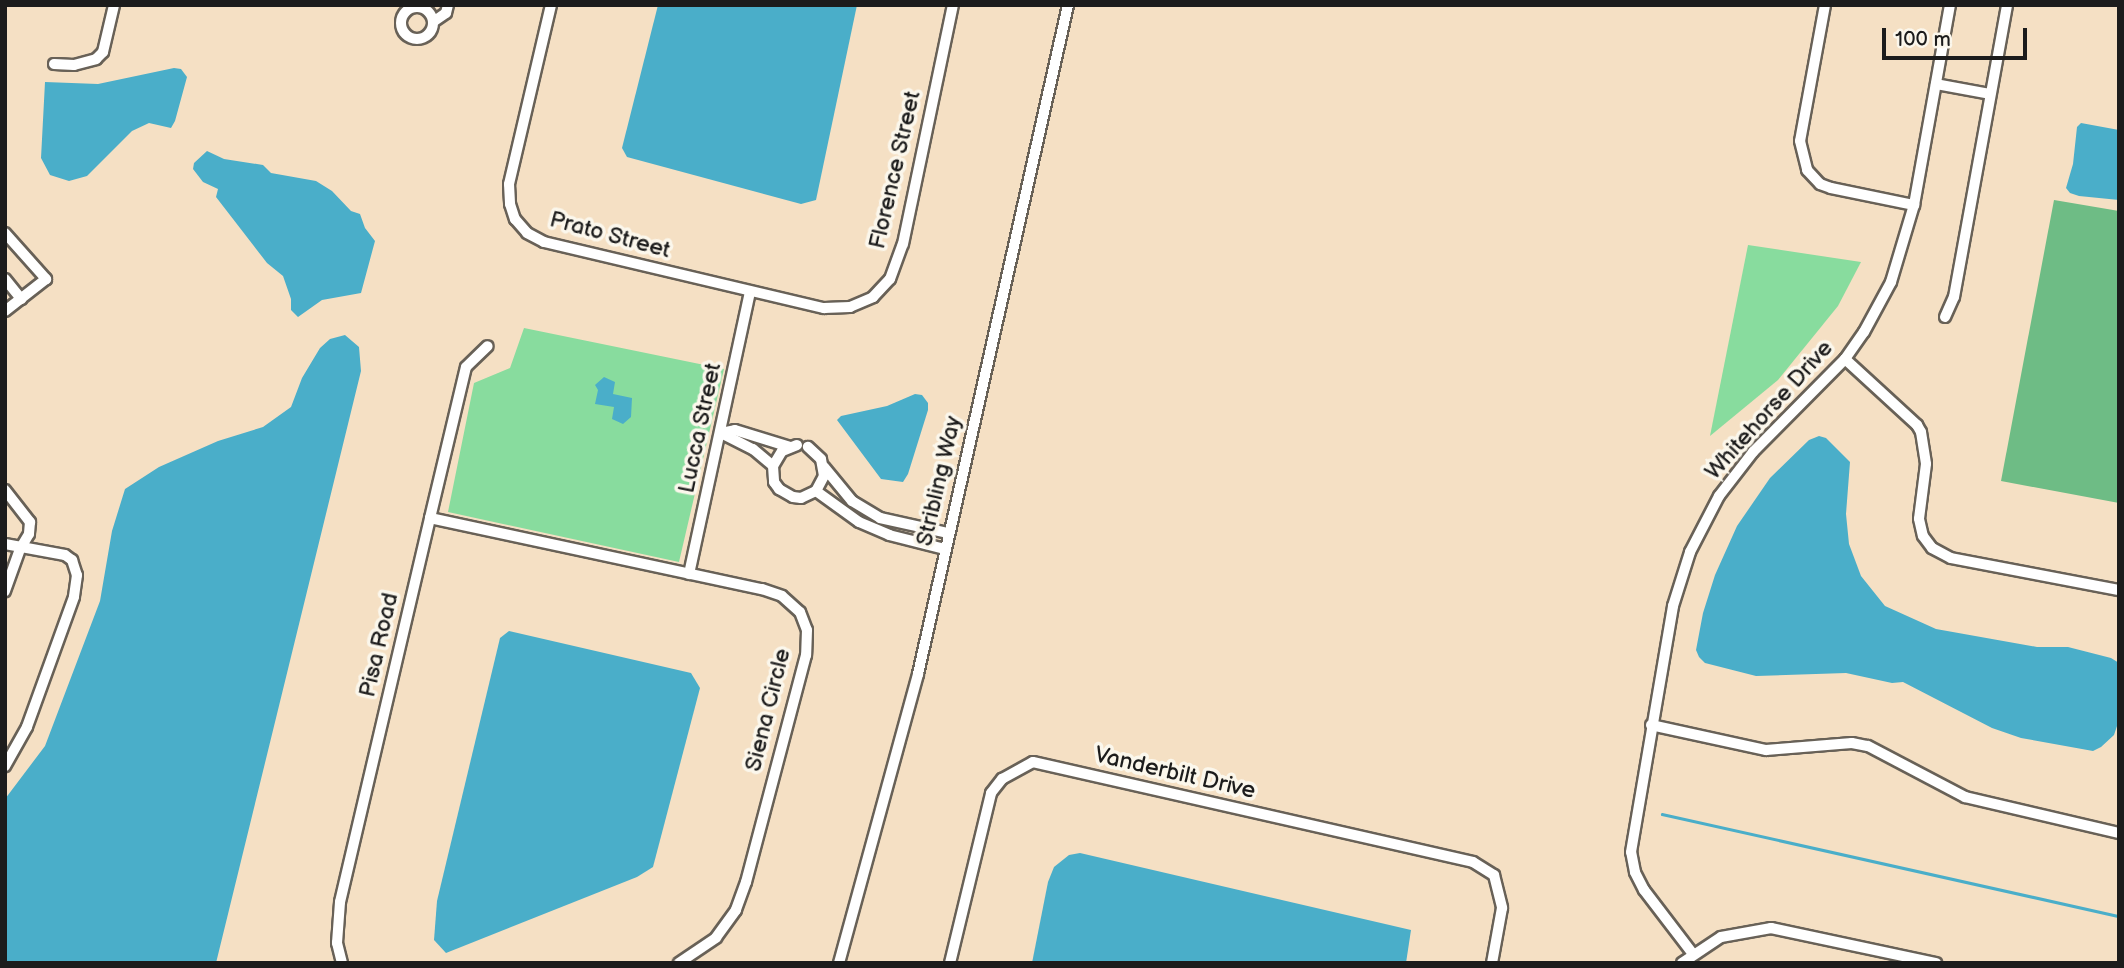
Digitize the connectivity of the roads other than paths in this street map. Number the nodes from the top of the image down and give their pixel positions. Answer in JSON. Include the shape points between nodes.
{"nodes":[{"id":1,"x":114,"y":5,"type":"edge"},
{"id":2,"x":448,"y":5,"type":"edge"},
{"id":3,"x":551,"y":5,"type":"edge"},
{"id":4,"x":953,"y":5,"type":"edge"},
{"id":5,"x":1068,"y":5,"type":"edge"},
{"id":6,"x":1825,"y":5,"type":"edge"},
{"id":7,"x":1950,"y":5,"type":"edge"},
{"id":8,"x":2007,"y":5,"type":"edge"},
{"id":9,"x":422,"y":6,"type":"edge"},
{"id":10,"x":433,"y":22,"type":"junction"},
{"id":11,"x":54,"y":64,"type":"dead end"},
{"id":12,"x":1936,"y":84,"type":"junction"},
{"id":13,"x":1990,"y":94,"type":"junction"},
{"id":14,"x":1914,"y":205,"type":"junction"},
{"id":15,"x":5,"y":233,"type":"edge"},
{"id":16,"x":16,"y":246,"type":"junction"},
{"id":17,"x":5,"y":254,"type":"edge"},
{"id":18,"x":5,"y":279,"type":"edge"},
{"id":19,"x":750,"y":292,"type":"junction"},
{"id":20,"x":21,"y":299,"type":"junction"},
{"id":21,"x":5,"y":311,"type":"edge"},
{"id":22,"x":1945,"y":317,"type":"dead end"},
{"id":23,"x":488,"y":346,"type":"dead end"},
{"id":24,"x":1845,"y":359,"type":"junction"},
{"id":25,"x":721,"y":433,"type":"junction"},
{"id":26,"x":794,"y":448,"type":"junction"},
{"id":27,"x":773,"y":466,"type":"junction"},
{"id":28,"x":824,"y":467,"type":"junction"},
{"id":29,"x":5,"y":490,"type":"edge"},
{"id":30,"x":816,"y":491,"type":"junction"},
{"id":31,"x":9,"y":503,"type":"edge"},
{"id":32,"x":430,"y":517,"type":"junction"},
{"id":33,"x":948,"y":533,"type":"junction"},
{"id":34,"x":5,"y":544,"type":"edge"},
{"id":35,"x":20,"y":549,"type":"junction"},
{"id":36,"x":945,"y":549,"type":"junction"},
{"id":37,"x":689,"y":574,"type":"junction"},
{"id":38,"x":2119,"y":590,"type":"edge"},
{"id":39,"x":5,"y":591,"type":"edge"},
{"id":40,"x":1651,"y":725,"type":"junction"},
{"id":41,"x":5,"y":766,"type":"edge"},
{"id":42,"x":2119,"y":833,"type":"edge"},
{"id":43,"x":1693,"y":954,"type":"junction"},
{"id":44,"x":342,"y":963,"type":"edge"},
{"id":45,"x":679,"y":963,"type":"edge"},
{"id":46,"x":839,"y":963,"type":"edge"},
{"id":47,"x":950,"y":963,"type":"edge"},
{"id":48,"x":1492,"y":963,"type":"edge"},
{"id":49,"x":1682,"y":963,"type":"edge"},
{"id":50,"x":1936,"y":963,"type":"edge"}],
"edges":[{"from":1,"to":11,"type":"street","via":[[103,52],[96,59]]},
{"from":2,"to":10,"type":"street","via":[[446,13]]},
{"from":3,"to":19,"type":"street","name":"Prato Street","via":[[509,184],[515,219],[527,233],[544,242]]},
{"from":4,"to":19,"type":"street","name":"Florence Street","via":[[902,244],[890,279],[873,297],[850,307],[824,308]]},
{"from":5,"to":33,"type":"street","name":"Stribling Way"},
{"from":6,"to":14,"type":"street","via":[[1800,141],[1807,170],[1831,188]]},
{"from":7,"to":12,"type":"street","name":"Whitehorse Drive"},
{"from":8,"to":13,"type":"street"},
{"from":9,"to":10,"type":"street"},
{"from":9,"to":10,"type":"street","via":[[404,13],[401,24],[407,35],[426,37]]},
{"from":12,"to":13,"type":"street"},
{"from":12,"to":14,"type":"street","name":"Whitehorse Drive"},
{"from":13,"to":22,"type":"street","via":[[1954,296]]},
{"from":14,"to":24,"type":"street","name":"Whitehorse Drive","via":[[1891,282]]},
{"from":15,"to":16,"type":"street"},
{"from":16,"to":17,"type":"street"},
{"from":16,"to":20,"type":"street","via":[[46,279]]},
{"from":18,"to":20,"type":"street"},
{"from":19,"to":25,"type":"street","name":"Lucca Street"},
{"from":20,"to":21,"type":"street"},
{"from":23,"to":32,"type":"street","name":"Pisa Road","via":[[467,367]]},
{"from":24,"to":38,"type":"street","via":[[1917,425],[1926,464],[1919,519],[1932,548],[1951,558]]},
{"from":24,"to":40,"type":"street","name":"Whitehorse Drive","via":[[1753,452],[1701,527],[1673,606]]},
{"from":25,"to":26,"type":"street","via":[[735,430]]},
{"from":25,"to":27,"type":"street","via":[[753,449]]},
{"from":25,"to":37,"type":"street","name":"Lucca Street"},
{"from":26,"to":27,"type":"street"},
{"from":26,"to":28,"type":"street","via":[[821,459]]},
{"from":27,"to":30,"type":"street","via":[[774,482],[785,495],[801,498]]},
{"from":28,"to":30,"type":"street"},
{"from":28,"to":33,"type":"street","via":[[852,501],[880,518]]},
{"from":29,"to":31,"type":"street"},
{"from":30,"to":36,"type":"street","via":[[859,522]]},
{"from":31,"to":35,"type":"street","via":[[30,522]]},
{"from":32,"to":37,"type":"street","name":"Siena Circle"},
{"from":32,"to":44,"type":"street","name":"Pisa Road","via":[[340,902],[337,943]]},
{"from":33,"to":36,"type":"street","name":"Stribling Way"},
{"from":34,"to":35,"type":"street"},
{"from":35,"to":39,"type":"street"},
{"from":35,"to":41,"type":"street","via":[[65,555],[77,575],[74,597],[27,727]]},
{"from":36,"to":46,"type":"street","name":"Stribling Way","via":[[918,674]]},
{"from":37,"to":45,"type":"street","name":"Siena Circle","via":[[782,596],[800,612],[807,630],[806,654],[736,910],[716,938]]},
{"from":40,"to":42,"type":"street","via":[[1766,750],[1852,743],[1868,746],[1965,797]]},
{"from":40,"to":43,"type":"street","name":"Whitehorse Drive","via":[[1631,859],[1644,890]]},
{"from":43,"to":49,"type":"street"},
{"from":43,"to":50,"type":"street","via":[[1721,937],[1771,928]]},
{"from":47,"to":48,"type":"street","name":"Vanderbilt Drive","via":[[991,793],[1002,779],[1033,762],[1473,862],[1494,875],[1502,908]]}]}
